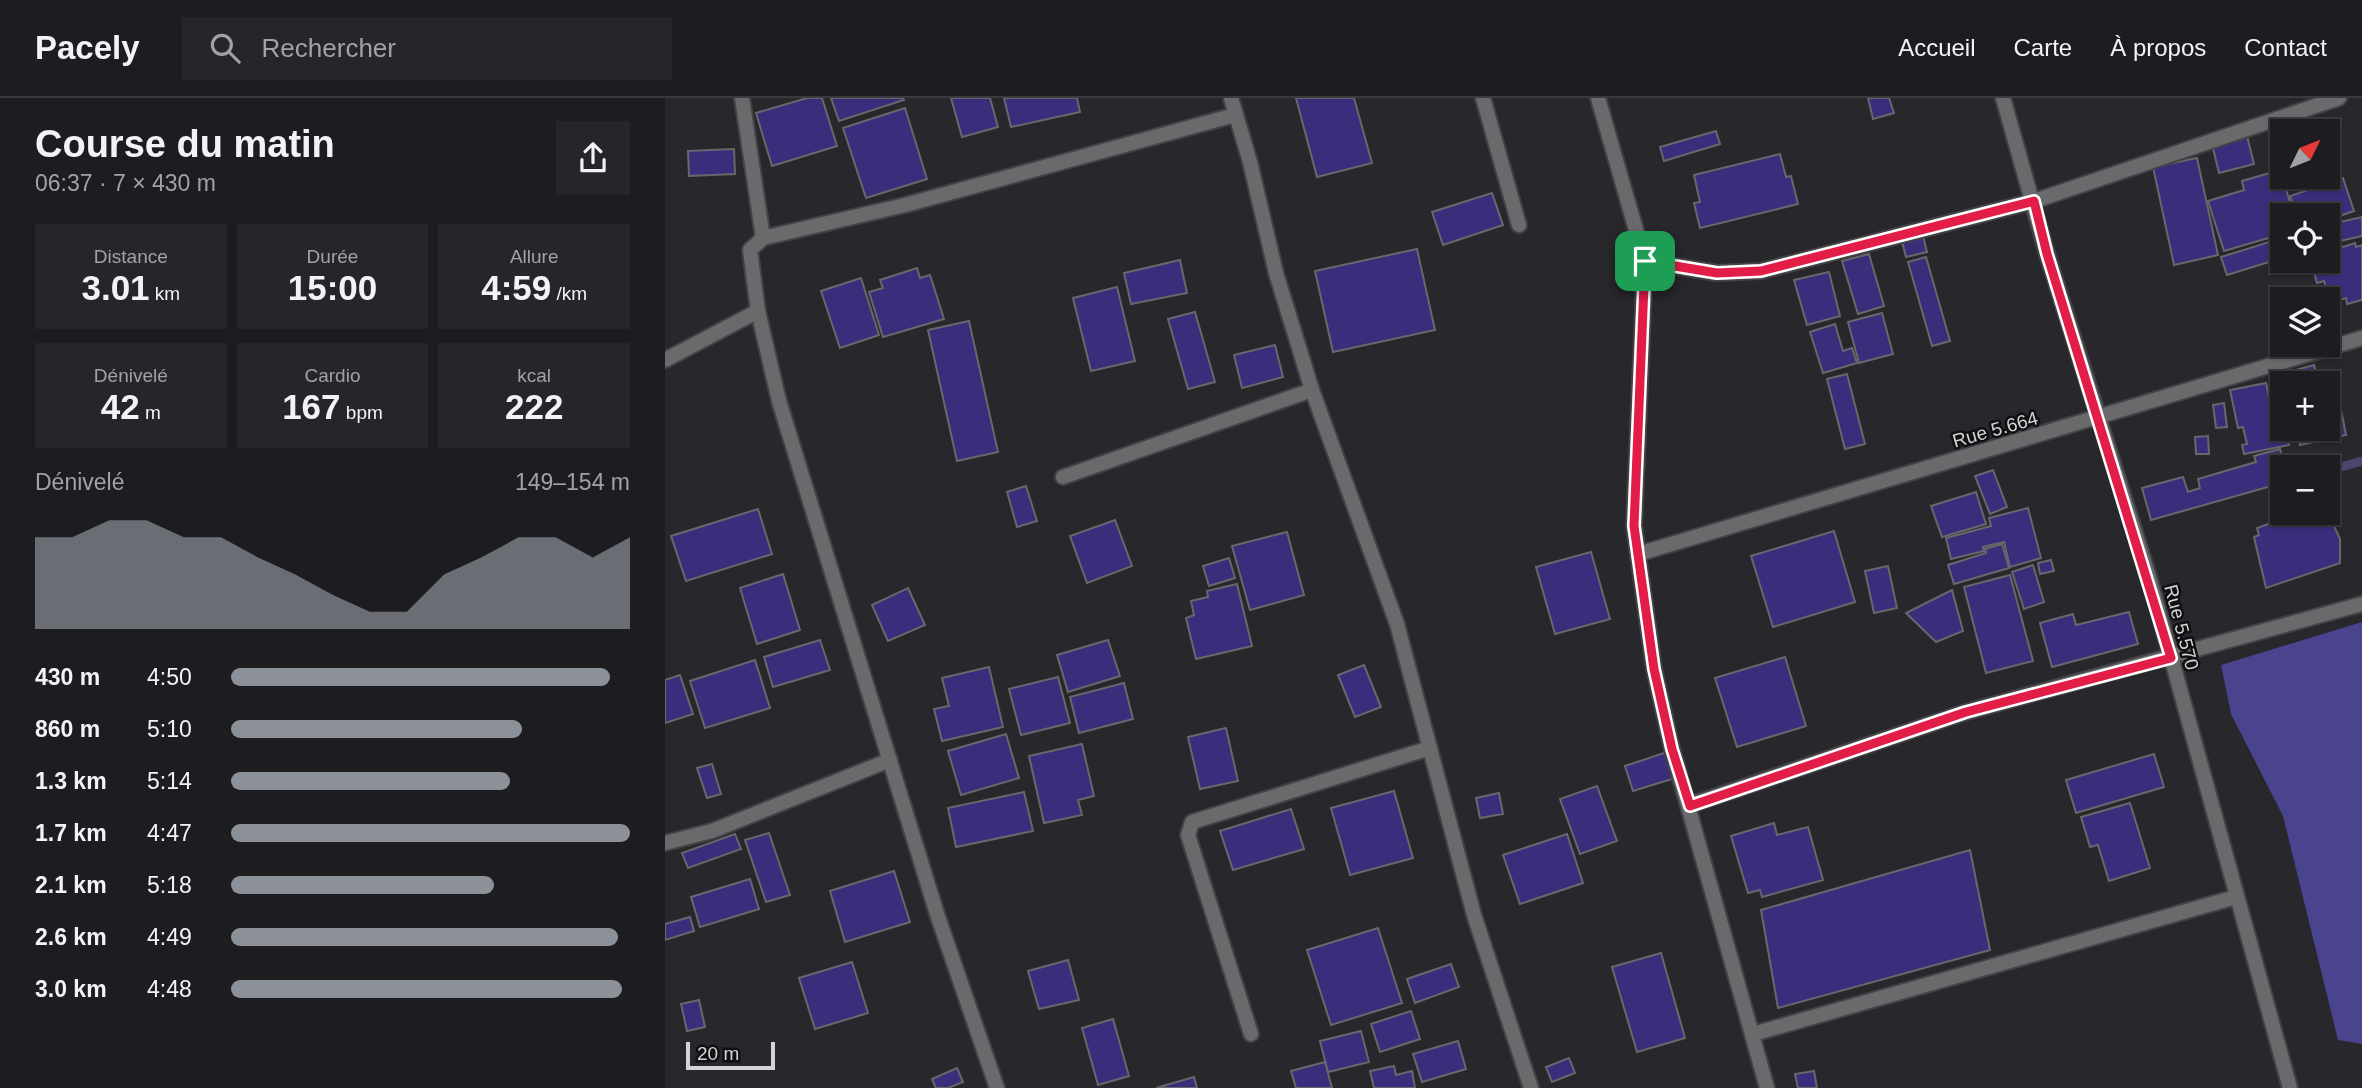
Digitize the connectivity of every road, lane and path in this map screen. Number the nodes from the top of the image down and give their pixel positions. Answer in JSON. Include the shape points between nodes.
{"nodes":[{"id":1,"x":742,"y":98,"type":"edge"},
{"id":2,"x":1231,"y":98,"type":"edge"},
{"id":3,"x":1483,"y":98,"type":"edge"},
{"id":4,"x":1598,"y":98,"type":"edge"},
{"id":5,"x":2003,"y":98,"type":"edge"},
{"id":6,"x":2339,"y":98,"type":"edge"},
{"id":7,"x":1235,"y":115,"type":"junction"},
{"id":8,"x":2034,"y":201,"type":"junction"},
{"id":9,"x":1519,"y":225,"type":"dead end"},
{"id":10,"x":763,"y":238,"type":"junction"},
{"id":11,"x":1645,"y":261,"type":"junction"},
{"id":12,"x":758,"y":311,"type":"junction"},
{"id":13,"x":2362,"y":338,"type":"edge"},
{"id":14,"x":665,"y":360,"type":"edge"},
{"id":15,"x":1312,"y":390,"type":"junction"},
{"id":16,"x":2099,"y":419,"type":"junction"},
{"id":17,"x":1063,"y":477,"type":"dead end"},
{"id":18,"x":1638,"y":554,"type":"junction"},
{"id":19,"x":2362,"y":604,"type":"edge"},
{"id":20,"x":2171,"y":658,"type":"junction"},
{"id":21,"x":1430,"y":748,"type":"junction"},
{"id":22,"x":890,"y":760,"type":"junction"},
{"id":23,"x":1690,"y":806,"type":"junction"},
{"id":24,"x":665,"y":843,"type":"edge"},
{"id":25,"x":2236,"y":897,"type":"junction"},
{"id":26,"x":1251,"y":1034,"type":"dead end"},
{"id":27,"x":1753,"y":1034,"type":"junction"},
{"id":28,"x":997,"y":1088,"type":"edge"},
{"id":29,"x":1531,"y":1088,"type":"edge"},
{"id":30,"x":1767,"y":1088,"type":"edge"},
{"id":31,"x":2290,"y":1088,"type":"edge"}],
"edges":[{"from":1,"to":10,"type":"street"},
{"from":2,"to":7,"type":"street"},
{"from":3,"to":9,"type":"street"},
{"from":4,"to":11,"type":"street"},
{"from":5,"to":8,"type":"street","name":"Rue 5.570"},
{"from":6,"to":8,"type":"street"},
{"from":7,"to":10,"type":"street","via":[[918,202]]},
{"from":7,"to":15,"type":"street"},
{"from":8,"to":11,"type":"street","via":[[1761,271],[1717,273]]},
{"from":8,"to":16,"type":"street","name":"Rue 5.570"},
{"from":10,"to":12,"type":"street","via":[[750,250]]},
{"from":11,"to":18,"type":"street","via":[[1634,526]]},
{"from":12,"to":14,"type":"street"},
{"from":12,"to":22,"type":"street","via":[[779,401]]},
{"from":13,"to":16,"type":"street","name":"Rue 5.664"},
{"from":15,"to":17,"type":"street"},
{"from":15,"to":21,"type":"street","via":[[1397,624]]},
{"from":16,"to":18,"type":"street","name":"Rue 5.664"},
{"from":16,"to":20,"type":"street","name":"Rue 5.570"},
{"from":18,"to":23,"type":"street","via":[[1654,669]]},
{"from":19,"to":20,"type":"street"},
{"from":20,"to":23,"type":"street","via":[[1966,712]]},
{"from":20,"to":25,"type":"street","name":"Rue 5.570"},
{"from":21,"to":26,"type":"street","via":[[1192,822],[1188,835]]},
{"from":21,"to":29,"type":"street","via":[[1474,915]]},
{"from":22,"to":24,"type":"street","via":[[712,831]]},
{"from":22,"to":28,"type":"street"},
{"from":23,"to":27,"type":"street"},
{"from":25,"to":27,"type":"street"},
{"from":25,"to":31,"type":"street","name":"Rue 5.570"},
{"from":27,"to":30,"type":"street"}]}
